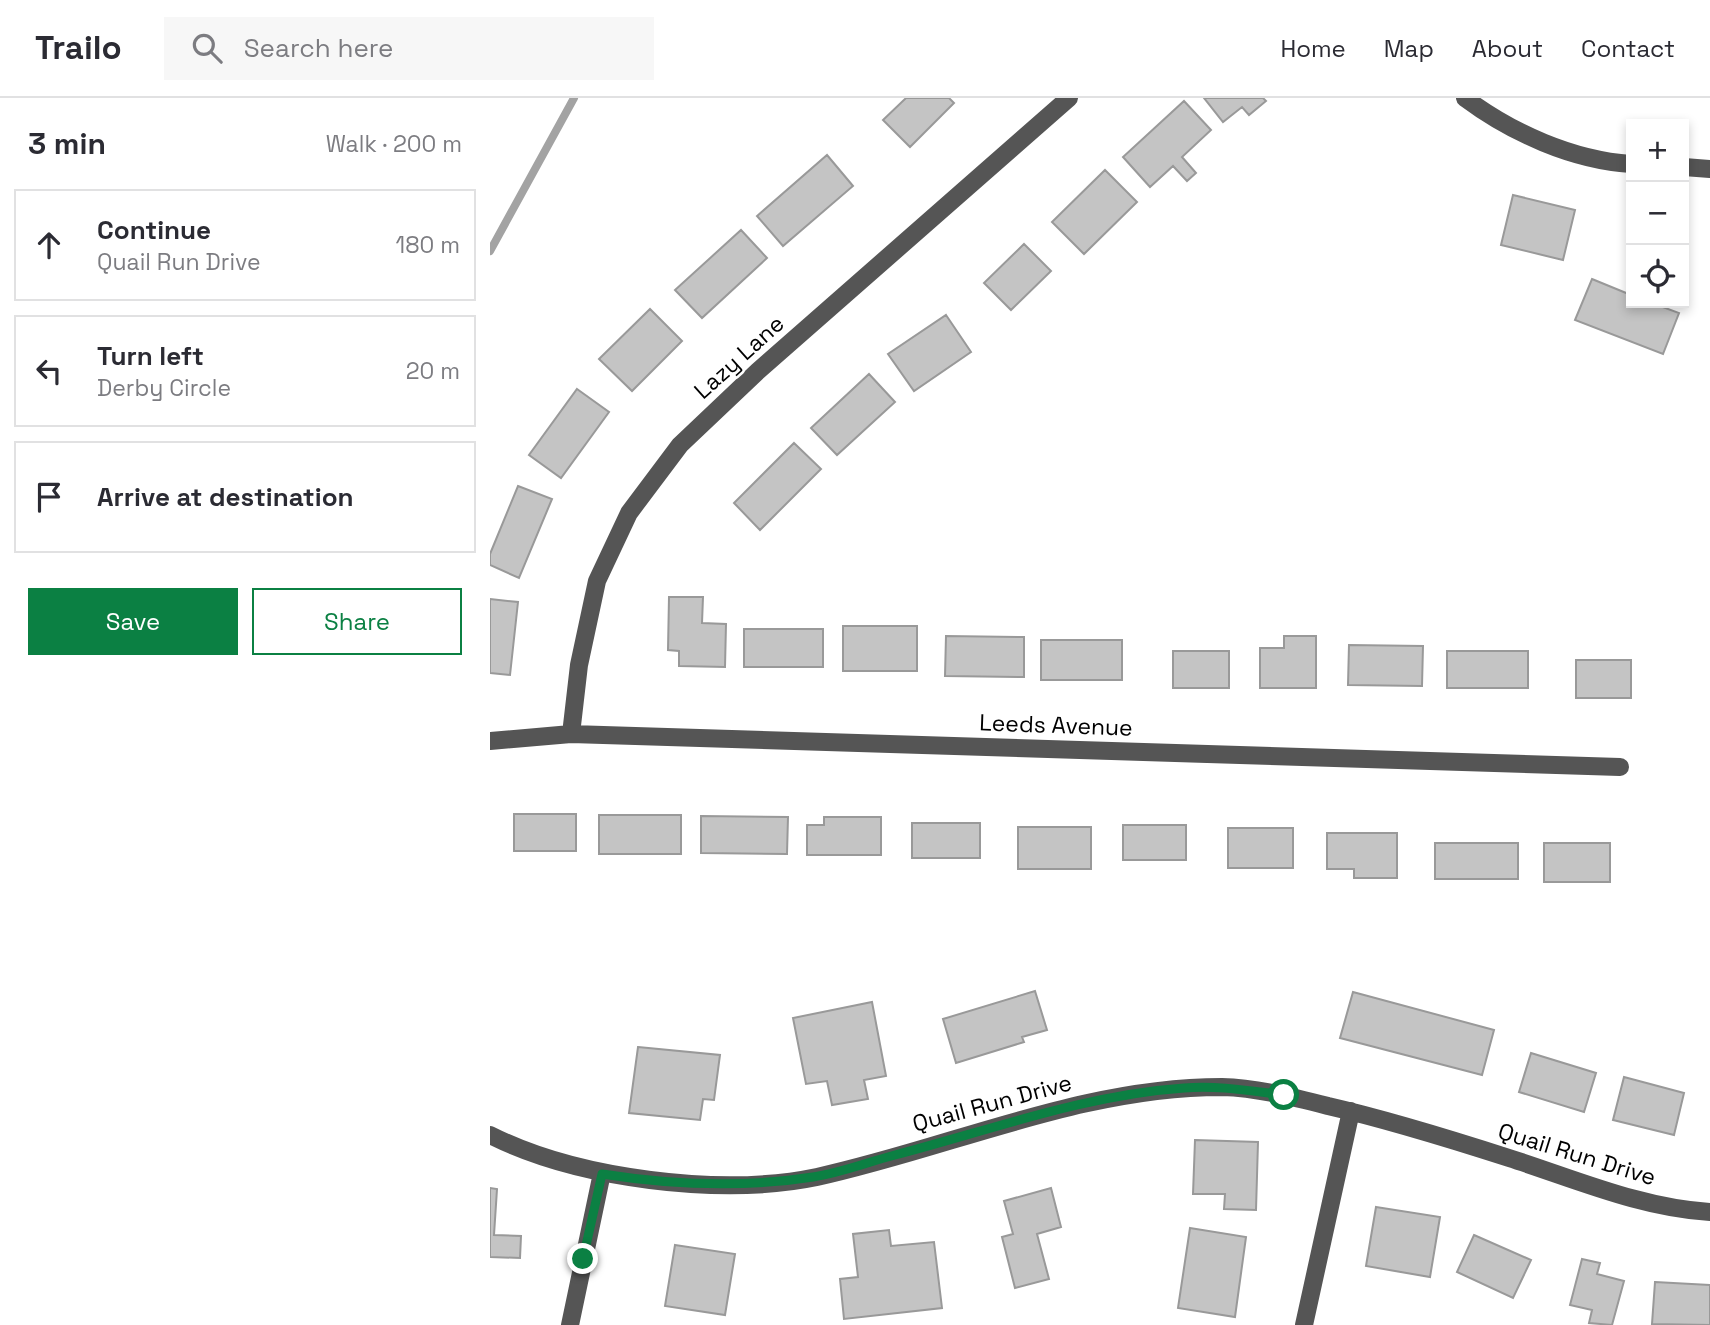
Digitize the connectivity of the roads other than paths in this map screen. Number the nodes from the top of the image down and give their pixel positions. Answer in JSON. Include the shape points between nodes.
{"nodes":[{"id":1,"x":1069,"y":98,"type":"edge"},
{"id":2,"x":1465,"y":98,"type":"edge"},
{"id":3,"x":1626,"y":163,"type":"edge"},
{"id":4,"x":1689,"y":167,"type":"edge"},
{"id":5,"x":1710,"y":169,"type":"edge"},
{"id":6,"x":571,"y":734,"type":"junction"},
{"id":7,"x":490,"y":741,"type":"edge"},
{"id":8,"x":1620,"y":767,"type":"dead end"},
{"id":9,"x":1351,"y":1111,"type":"junction"},
{"id":10,"x":490,"y":1135,"type":"edge"},
{"id":11,"x":602,"y":1174,"type":"junction"},
{"id":12,"x":1710,"y":1212,"type":"edge"},
{"id":13,"x":570,"y":1325,"type":"edge"},
{"id":14,"x":1304,"y":1325,"type":"edge"}],
"edges":[{"from":1,"to":6,"type":"street","name":"Lazy Lane","via":[[680,445],[629,513],[597,581],[579,665]]},
{"from":2,"to":3,"type":"street","via":[[1512,128],[1559,148]]},
{"from":4,"to":5,"type":"street"},
{"from":6,"to":7,"type":"street","name":"Leeds Avenue"},
{"from":6,"to":8,"type":"street","name":"Leeds Avenue"},
{"from":9,"to":11,"type":"street","name":"Quail Run Drive","via":[[1284,1095],[1185,1087],[1057,1108],[816,1177],[746,1185]]},
{"from":9,"to":12,"type":"street","name":"Quail Run Drive","via":[[1595,1188],[1679,1210]]},
{"from":9,"to":14,"type":"street"},
{"from":10,"to":11,"type":"street","name":"Quail Run Drive"},
{"from":11,"to":13,"type":"street"}]}
